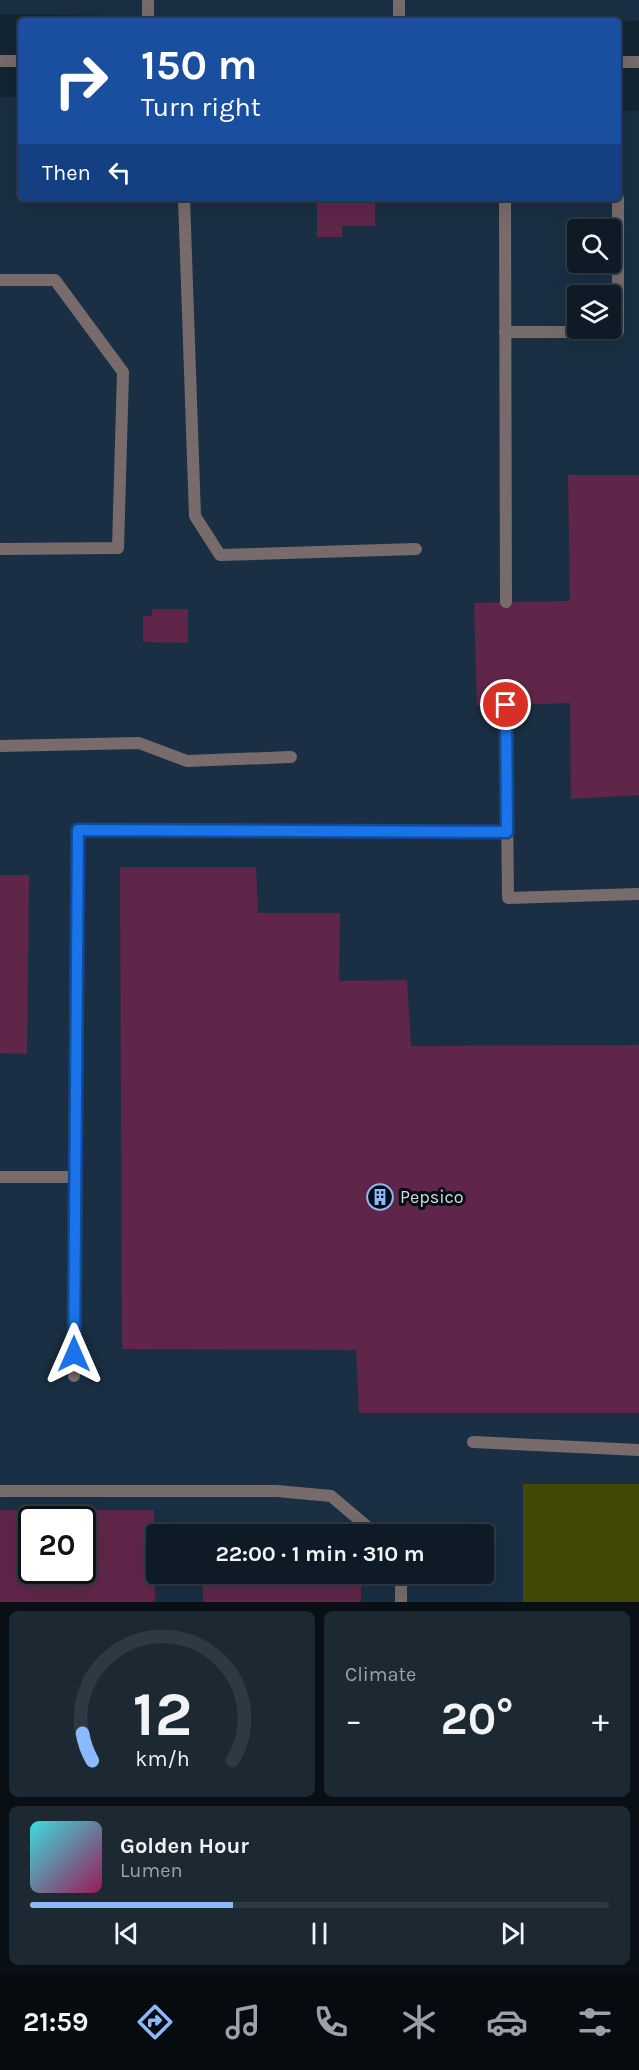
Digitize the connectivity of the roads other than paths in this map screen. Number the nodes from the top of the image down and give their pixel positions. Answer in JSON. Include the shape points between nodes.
{"nodes":[{"id":1,"x":148,"y":0,"type":"edge"},
{"id":2,"x":399,"y":2,"type":"edge"},
{"id":3,"x":148,"y":18,"type":"edge"},
{"id":4,"x":399,"y":18,"type":"edge"},
{"id":5,"x":0,"y":61,"type":"edge"},
{"id":6,"x":18,"y":61,"type":"edge"},
{"id":7,"x":621,"y":62,"type":"edge"},
{"id":8,"x":639,"y":62,"type":"edge"},
{"id":9,"x":184,"y":201,"type":"edge"},
{"id":10,"x":505,"y":201,"type":"edge"},
{"id":11,"x":618,"y":201,"type":"edge"},
{"id":12,"x":0,"y":280,"type":"edge"},
{"id":13,"x":505,"y":332,"type":"junction"},
{"id":14,"x":0,"y":549,"type":"edge"},
{"id":15,"x":417,"y":549,"type":"dead end"},
{"id":16,"x":506,"y":602,"type":"dead end"},
{"id":17,"x":506,"y":705,"type":"dead end"},
{"id":18,"x":0,"y":746,"type":"edge"},
{"id":19,"x":291,"y":757,"type":"dead end"},
{"id":20,"x":507,"y":832,"type":"junction"},
{"id":21,"x":639,"y":894,"type":"edge"},
{"id":22,"x":0,"y":1177,"type":"edge"},
{"id":23,"x":74,"y":1177,"type":"junction"},
{"id":24,"x":74,"y":1376,"type":"dead end"},
{"id":25,"x":473,"y":1442,"type":"dead end"},
{"id":26,"x":639,"y":1450,"type":"edge"},
{"id":27,"x":0,"y":1491,"type":"edge"},
{"id":28,"x":364,"y":1524,"type":"edge"},
{"id":29,"x":401,"y":1584,"type":"edge"},
{"id":30,"x":401,"y":1602,"type":"edge"}],
"edges":[{"from":1,"to":3,"type":"street"},
{"from":2,"to":4,"type":"street"},
{"from":5,"to":6,"type":"street"},
{"from":7,"to":8,"type":"street"},
{"from":9,"to":15,"type":"street","via":[[195,516],[220,555]]},
{"from":10,"to":13,"type":"street"},
{"from":11,"to":13,"type":"street","via":[[618,332]]},
{"from":12,"to":14,"type":"street","via":[[55,280],[123,372],[118,548]]},
{"from":13,"to":16,"type":"street"},
{"from":17,"to":20,"type":"street"},
{"from":18,"to":19,"type":"street","via":[[139,743],[187,761]]},
{"from":20,"to":21,"type":"street","via":[[508,898]]},
{"from":20,"to":23,"type":"street","via":[[78,830]]},
{"from":22,"to":23,"type":"street"},
{"from":23,"to":24,"type":"street"},
{"from":25,"to":26,"type":"street"},
{"from":27,"to":28,"type":"street","via":[[277,1491],[331,1496]]},
{"from":29,"to":30,"type":"street"}]}
